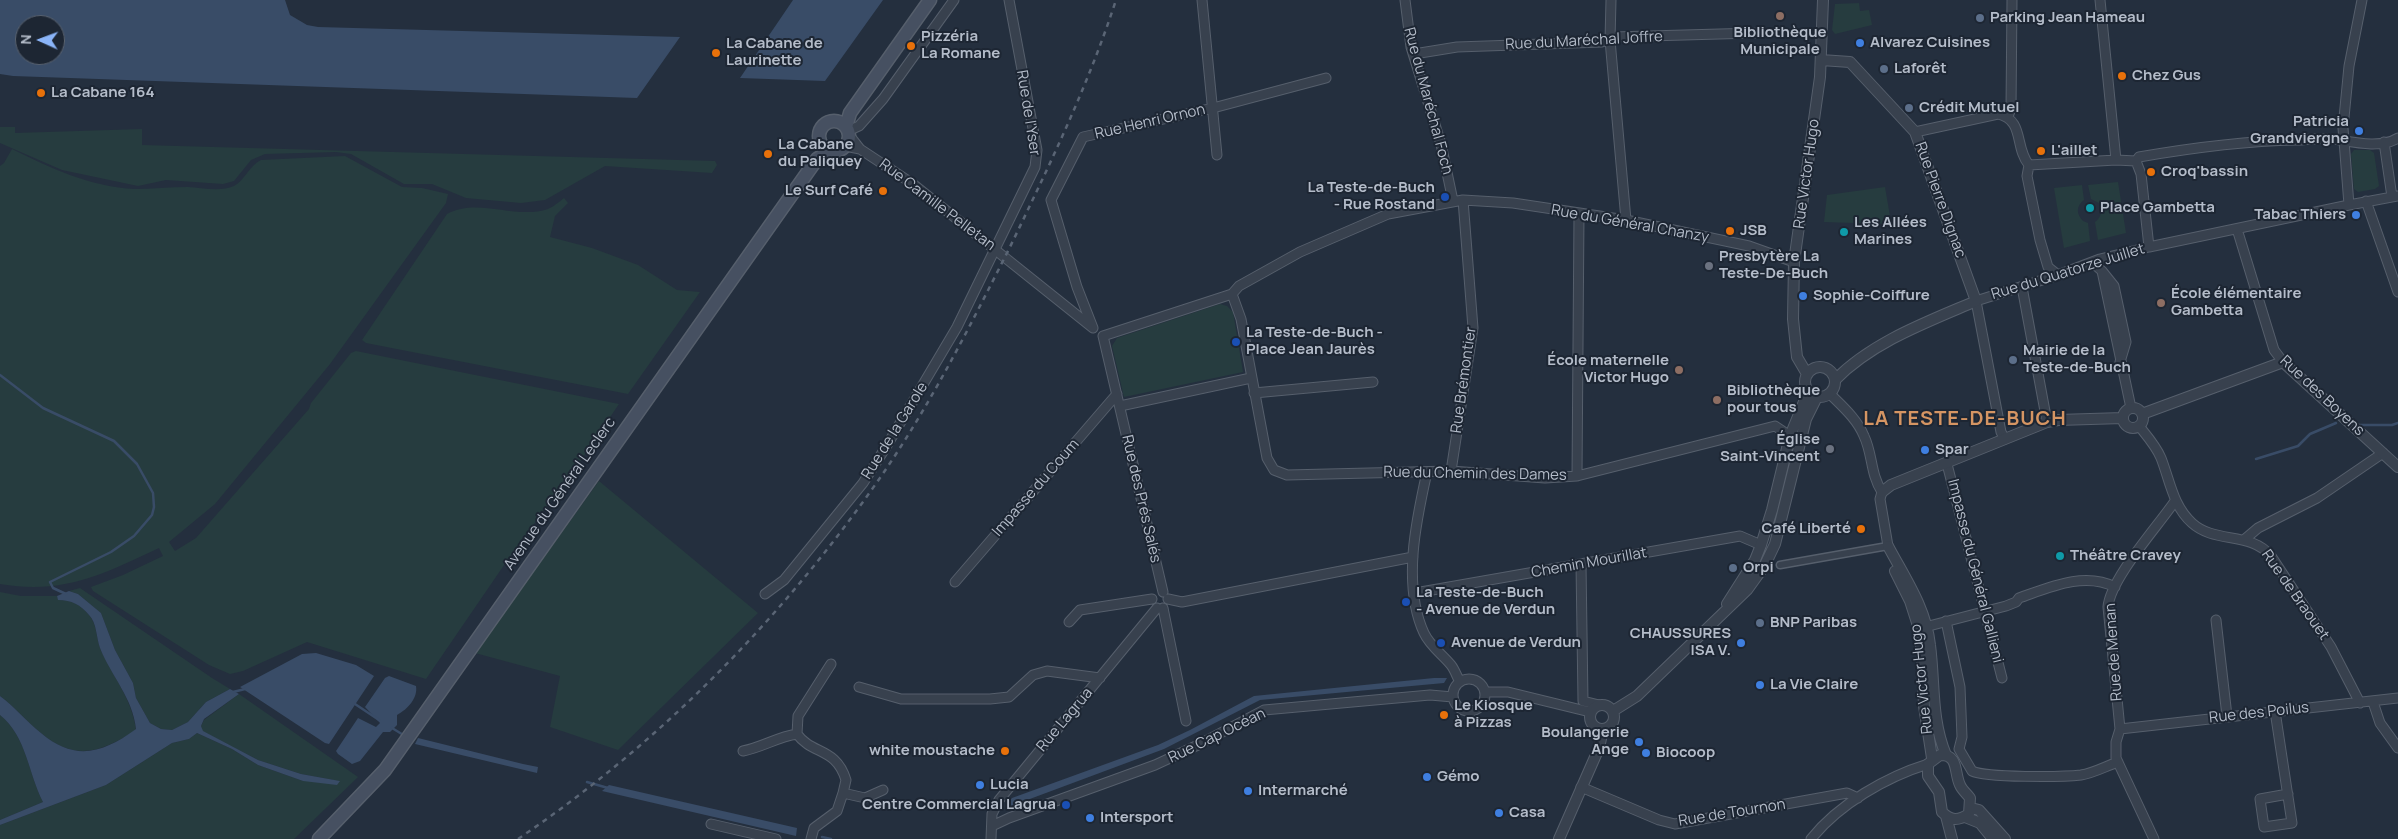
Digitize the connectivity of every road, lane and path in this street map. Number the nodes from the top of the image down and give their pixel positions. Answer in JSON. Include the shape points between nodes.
{"nodes":[{"id":1,"x":930,"y":0,"type":"edge"},
{"id":2,"x":954,"y":0,"type":"edge"},
{"id":3,"x":1009,"y":0,"type":"edge"},
{"id":4,"x":1202,"y":0,"type":"edge"},
{"id":5,"x":1404,"y":0,"type":"edge"},
{"id":6,"x":1611,"y":0,"type":"edge"},
{"id":7,"x":1823,"y":0,"type":"edge"},
{"id":8,"x":2012,"y":0,"type":"edge"},
{"id":9,"x":2100,"y":0,"type":"edge"},
{"id":10,"x":2362,"y":0,"type":"edge"},
{"id":11,"x":1754,"y":32,"type":"dead end"},
{"id":12,"x":1610,"y":40,"type":"junction"},
{"id":13,"x":1414,"y":54,"type":"junction"},
{"id":14,"x":1821,"y":60,"type":"junction"},
{"id":15,"x":1326,"y":78,"type":"dead end"},
{"id":16,"x":1213,"y":108,"type":"junction"},
{"id":17,"x":2008,"y":116,"type":"junction"},
{"id":18,"x":845,"y":132,"type":"junction"},
{"id":19,"x":1915,"y":132,"type":"junction"},
{"id":20,"x":2398,"y":138,"type":"edge"},
{"id":21,"x":820,"y":142,"type":"junction"},
{"id":22,"x":2343,"y":142,"type":"junction"},
{"id":23,"x":2384,"y":142,"type":"junction"},
{"id":24,"x":830,"y":150,"type":"junction"},
{"id":25,"x":1217,"y":155,"type":"dead end"},
{"id":26,"x":817,"y":159,"type":"junction"},
{"id":27,"x":2116,"y":160,"type":"junction"},
{"id":28,"x":2136,"y":161,"type":"junction"},
{"id":29,"x":2029,"y":165,"type":"junction"},
{"id":30,"x":2395,"y":197,"type":"edge"},
{"id":31,"x":1458,"y":201,"type":"junction"},
{"id":32,"x":2366,"y":202,"type":"junction"},
{"id":33,"x":2349,"y":205,"type":"junction"},
{"id":34,"x":1579,"y":214,"type":"junction"},
{"id":35,"x":1626,"y":220,"type":"junction"},
{"id":36,"x":2237,"y":229,"type":"junction"},
{"id":37,"x":2149,"y":247,"type":"junction"},
{"id":38,"x":995,"y":248,"type":"junction"},
{"id":39,"x":1794,"y":262,"type":"junction"},
{"id":40,"x":2093,"y":263,"type":"junction"},
{"id":41,"x":2058,"y":276,"type":"junction"},
{"id":42,"x":2022,"y":288,"type":"junction"},
{"id":43,"x":2398,"y":292,"type":"edge"},
{"id":44,"x":1232,"y":294,"type":"junction"},
{"id":45,"x":1976,"y":301,"type":"junction"},
{"id":46,"x":1093,"y":328,"type":"junction"},
{"id":47,"x":1103,"y":336,"type":"junction"},
{"id":48,"x":2283,"y":362,"type":"junction"},
{"id":49,"x":1807,"y":374,"type":"junction"},
{"id":50,"x":1251,"y":378,"type":"junction"},
{"id":51,"x":1834,"y":380,"type":"junction"},
{"id":52,"x":1373,"y":382,"type":"dead end"},
{"id":53,"x":1254,"y":393,"type":"junction"},
{"id":54,"x":1117,"y":394,"type":"junction"},
{"id":55,"x":1830,"y":394,"type":"junction"},
{"id":56,"x":1813,"y":395,"type":"junction"},
{"id":57,"x":1120,"y":406,"type":"junction"},
{"id":58,"x":2131,"y":408,"type":"junction"},
{"id":59,"x":2142,"y":414,"type":"junction"},
{"id":60,"x":2123,"y":418,"type":"junction"},
{"id":61,"x":2047,"y":422,"type":"junction"},
{"id":62,"x":2138,"y":426,"type":"junction"},
{"id":63,"x":2005,"y":439,"type":"junction"},
{"id":64,"x":1789,"y":440,"type":"junction"},
{"id":65,"x":1800,"y":446,"type":"junction"},
{"id":66,"x":2383,"y":453,"type":"junction"},
{"id":67,"x":1947,"y":464,"type":"junction"},
{"id":68,"x":2398,"y":467,"type":"edge"},
{"id":69,"x":1451,"y":471,"type":"junction"},
{"id":70,"x":1427,"y":472,"type":"junction"},
{"id":71,"x":1577,"y":476,"type":"junction"},
{"id":72,"x":1882,"y":492,"type":"junction"},
{"id":73,"x":2175,"y":501,"type":"junction"},
{"id":74,"x":2244,"y":539,"type":"junction"},
{"id":75,"x":1761,"y":545,"type":"junction"},
{"id":76,"x":1888,"y":546,"type":"junction"},
{"id":77,"x":1413,"y":557,"type":"junction"},
{"id":78,"x":1581,"y":564,"type":"junction"},
{"id":79,"x":1780,"y":565,"type":"dead end"},
{"id":80,"x":955,"y":582,"type":"dead end"},
{"id":81,"x":2115,"y":587,"type":"junction"},
{"id":82,"x":1414,"y":593,"type":"junction"},
{"id":83,"x":765,"y":594,"type":"dead end"},
{"id":84,"x":1166,"y":596,"type":"junction"},
{"id":85,"x":1152,"y":598,"type":"junction"},
{"id":86,"x":1160,"y":608,"type":"junction"},
{"id":87,"x":1984,"y":612,"type":"junction"},
{"id":88,"x":1719,"y":615,"type":"junction"},
{"id":89,"x":2216,"y":620,"type":"dead end"},
{"id":90,"x":1946,"y":621,"type":"junction"},
{"id":91,"x":1069,"y":622,"type":"dead end"},
{"id":92,"x":1925,"y":627,"type":"junction"},
{"id":93,"x":832,"y":664,"type":"dead end"},
{"id":94,"x":1100,"y":678,"type":"junction"},
{"id":95,"x":2002,"y":678,"type":"dead end"},
{"id":96,"x":1460,"y":682,"type":"junction"},
{"id":97,"x":859,"y":687,"type":"dead end"},
{"id":98,"x":1485,"y":692,"type":"junction"},
{"id":99,"x":1453,"y":697,"type":"junction"},
{"id":100,"x":2398,"y":698,"type":"edge"},
{"id":101,"x":2360,"y":702,"type":"junction"},
{"id":102,"x":2373,"y":702,"type":"junction"},
{"id":103,"x":1599,"y":704,"type":"junction"},
{"id":104,"x":1613,"y":711,"type":"junction"},
{"id":105,"x":2276,"y":711,"type":"junction"},
{"id":106,"x":1590,"y":712,"type":"junction"},
{"id":107,"x":2226,"y":716,"type":"junction"},
{"id":108,"x":1186,"y":721,"type":"dead end"},
{"id":109,"x":1603,"y":729,"type":"junction"},
{"id":110,"x":2120,"y":729,"type":"junction"},
{"id":111,"x":797,"y":734,"type":"junction"},
{"id":112,"x":2398,"y":748,"type":"edge"},
{"id":113,"x":743,"y":751,"type":"dead end"},
{"id":114,"x":1946,"y":755,"type":"junction"},
{"id":115,"x":1930,"y":761,"type":"junction"},
{"id":116,"x":2118,"y":762,"type":"junction"},
{"id":117,"x":1907,"y":771,"type":"junction"},
{"id":118,"x":1928,"y":776,"type":"junction"},
{"id":119,"x":1581,"y":787,"type":"junction"},
{"id":120,"x":883,"y":790,"type":"dead end"},
{"id":121,"x":843,"y":793,"type":"junction"},
{"id":122,"x":2288,"y":794,"type":"junction"},
{"id":123,"x":1858,"y":798,"type":"junction"},
{"id":124,"x":1966,"y":814,"type":"junction"},
{"id":125,"x":1946,"y":816,"type":"junction"},
{"id":126,"x":711,"y":824,"type":"dead end"},
{"id":127,"x":992,"y":826,"type":"junction"},
{"id":128,"x":318,"y":839,"type":"edge"},
{"id":129,"x":776,"y":839,"type":"edge"},
{"id":130,"x":811,"y":839,"type":"edge"},
{"id":131,"x":991,"y":839,"type":"edge"},
{"id":132,"x":1559,"y":839,"type":"edge"},
{"id":133,"x":1811,"y":839,"type":"edge"},
{"id":134,"x":1952,"y":839,"type":"edge"},
{"id":135,"x":1958,"y":839,"type":"edge"},
{"id":136,"x":1993,"y":839,"type":"edge"},
{"id":137,"x":2005,"y":839,"type":"edge"},
{"id":138,"x":2154,"y":839,"type":"edge"}],
"edges":[{"from":1,"to":18,"type":"main road","via":[[850,113]]},
{"from":2,"to":18,"type":"street","via":[[883,99],[859,126]]},
{"from":3,"to":38,"type":"street","name":"Rue de l'Yser","via":[[1037,159]]},
{"from":4,"to":16,"type":"street"},
{"from":5,"to":13,"type":"street","name":"Rue du Maréchal Foch"},
{"from":6,"to":12,"type":"street"},
{"from":7,"to":14,"type":"street","name":"Rue Victor Hugo"},
{"from":8,"to":17,"type":"street","via":[[2011,109]]},
{"from":9,"to":27,"type":"street"},
{"from":10,"to":22,"type":"street","via":[[2349,66]]},
{"from":11,"to":12,"type":"street","name":"Rue du Maréchal Joffre","via":[[1613,37]]},
{"from":12,"to":13,"type":"street","name":"Rue du Maréchal Joffre","via":[[1457,47]]},
{"from":12,"to":35,"type":"street"},
{"from":13,"to":31,"type":"street","name":"Rue du Maréchal Foch"},
{"from":14,"to":19,"type":"street","name":"Rue Pierre Dignac","via":[[1850,62]]},
{"from":14,"to":39,"type":"street","name":"Rue Victor Hugo","via":[[1815,125]]},
{"from":15,"to":16,"type":"street"},
{"from":16,"to":25,"type":"street"},
{"from":16,"to":46,"type":"street","name":"Rue Henri Ornon","via":[[1082,137],[1051,200]]},
{"from":17,"to":19,"type":"street","via":[[1998,114]]},
{"from":17,"to":29,"type":"street","via":[[2015,124],[2022,157]]},
{"from":18,"to":21,"type":"main road","via":[[827,122],[821,128]]},
{"from":18,"to":24,"type":"main road","via":[[838,150]]},
{"from":18,"to":38,"type":"street","name":"Rue Camille Pelletan","via":[[860,149],[913,184]]},
{"from":19,"to":45,"type":"street","name":"Rue Pierre Dignac"},
{"from":20,"to":23,"type":"street"},
{"from":21,"to":24,"type":"main road"},
{"from":21,"to":26,"type":"main road","name":"Avenue du Général Leclerc"},
{"from":22,"to":23,"type":"street"},
{"from":22,"to":28,"type":"street","via":[[2333,139],[2257,141],[2166,152],[2138,157]]},
{"from":22,"to":33,"type":"street"},
{"from":23,"to":30,"type":"street"},
{"from":24,"to":26,"type":"main road","name":"Avenue du Général Leclerc"},
{"from":26,"to":128,"type":"main road","name":"Avenue du Général Leclerc","via":[[385,770]]},
{"from":27,"to":28,"type":"street"},
{"from":27,"to":29,"type":"street"},
{"from":28,"to":37,"type":"street"},
{"from":29,"to":41,"type":"street","via":[[2027,176],[2040,240],[2048,268]]},
{"from":30,"to":32,"type":"street","name":"Rue du Quatorze Juillet"},
{"from":31,"to":34,"type":"street","name":"Rue du Général Chanzy","via":[[1513,203]]},
{"from":31,"to":44,"type":"street","name":"Rue du Général Chanzy","via":[[1388,214],[1336,235],[1239,286]]},
{"from":31,"to":69,"type":"street","name":"Rue Brémontier","via":[[1474,328]]},
{"from":32,"to":33,"type":"street","name":"Rue du Quatorze Juillet"},
{"from":32,"to":43,"type":"street"},
{"from":33,"to":36,"type":"street","name":"Rue du Quatorze Juillet"},
{"from":34,"to":35,"type":"street","name":"Rue du Général Chanzy"},
{"from":34,"to":71,"type":"street"},
{"from":35,"to":39,"type":"street","name":"Rue du Général Chanzy","via":[[1750,246]]},
{"from":36,"to":37,"type":"street","name":"Rue du Quatorze Juillet"},
{"from":36,"to":48,"type":"street","name":"Rue des Boyens","via":[[2274,350]]},
{"from":37,"to":40,"type":"street","name":"Rue du Quatorze Juillet"},
{"from":38,"to":46,"type":"street","name":"Rue Camille Pelletan"},
{"from":38,"to":83,"type":"street","name":"Rue de la Garole","via":[[926,382],[867,476],[784,580]]},
{"from":39,"to":49,"type":"street","name":"Rue Victor Hugo","via":[[1793,318],[1797,357]]},
{"from":40,"to":41,"type":"street","name":"Rue du Quatorze Juillet"},
{"from":40,"to":58,"type":"street","via":[[2102,271]]},
{"from":41,"to":42,"type":"street","name":"Rue du Quatorze Juillet"},
{"from":42,"to":45,"type":"street","name":"Rue du Quatorze Juillet"},
{"from":42,"to":61,"type":"street"},
{"from":44,"to":47,"type":"street","name":"Rue du Général Chanzy"},
{"from":44,"to":50,"type":"street","name":"Rue du Chemin des Dames","via":[[1241,319]]},
{"from":45,"to":51,"type":"street","name":"Rue du Quatorze Juillet","via":[[1892,338]]},
{"from":45,"to":63,"type":"street"},
{"from":46,"to":47,"type":"street","name":"Rue Camille Pelletan"},
{"from":47,"to":54,"type":"street","name":"Rue des Prés Salés"},
{"from":48,"to":59,"type":"street"},
{"from":48,"to":66,"type":"street","name":"Rue des Boyens"},
{"from":49,"to":51,"type":"street","via":[[1822,368],[1830,372]]},
{"from":49,"to":56,"type":"street","via":[[1805,385]]},
{"from":50,"to":53,"type":"street","name":"Rue du Chemin des Dames"},
{"from":50,"to":57,"type":"street"},
{"from":51,"to":55,"type":"street"},
{"from":52,"to":53,"type":"street"},
{"from":53,"to":70,"type":"street","name":"Rue du Chemin des Dames","via":[[1267,458],[1274,470],[1280,473]]},
{"from":54,"to":57,"type":"street","name":"Rue des Prés Salés"},
{"from":54,"to":80,"type":"street","name":"Impasse du Coum"},
{"from":55,"to":56,"type":"street"},
{"from":55,"to":72,"type":"street","name":"Rue Victor Hugo","via":[[1854,418],[1865,438],[1874,480]]},
{"from":56,"to":64,"type":"street"},
{"from":56,"to":65,"type":"street"},
{"from":57,"to":84,"type":"street","name":"Rue des Prés Salés"},
{"from":58,"to":59,"type":"street"},
{"from":58,"to":60,"type":"street"},
{"from":59,"to":62,"type":"street","via":[[2143,420]]},
{"from":60,"to":61,"type":"street"},
{"from":60,"to":62,"type":"street","via":[[2128,426]]},
{"from":61,"to":63,"type":"street"},
{"from":62,"to":73,"type":"street","name":"Rue de Braouet","via":[[2160,456]]},
{"from":63,"to":67,"type":"street"},
{"from":64,"to":65,"type":"street"},
{"from":64,"to":71,"type":"street","name":"Rue du Chemin des Dames","via":[[1775,426]]},
{"from":64,"to":75,"type":"street"},
{"from":65,"to":88,"type":"street","via":[[1772,551],[1747,590]]},
{"from":66,"to":68,"type":"street","name":"Rue des Boyens"},
{"from":66,"to":74,"type":"street","via":[[2317,498],[2258,528]]},
{"from":67,"to":72,"type":"street","via":[[1891,485]]},
{"from":67,"to":87,"type":"street","name":"Impasse du Général Gallieni"},
{"from":69,"to":70,"type":"street","name":"Rue du Chemin des Dames"},
{"from":69,"to":71,"type":"street","name":"Rue du Chemin des Dames","via":[[1545,478]]},
{"from":70,"to":77,"type":"street","via":[[1414,526]]},
{"from":72,"to":76,"type":"street","name":"Rue Victor Hugo","via":[[1880,499]]},
{"from":73,"to":74,"type":"street","name":"Rue de Braouet","via":[[2186,518],[2203,531]]},
{"from":73,"to":81,"type":"street","name":"Rue de Menan"},
{"from":74,"to":101,"type":"street","name":"Rue de Braouet","via":[[2260,545],[2271,556],[2331,647]]},
{"from":75,"to":78,"type":"street","name":"Chemin Mourillat","via":[[1740,536]]},
{"from":75,"to":88,"type":"street","via":[[1756,560]]},
{"from":76,"to":79,"type":"street"},
{"from":76,"to":92,"type":"street","name":"Rue Victor Hugo","via":[[1912,588]]},
{"from":76,"to":115,"type":"street","name":"Rue Victor Hugo","via":[[1893,569],[1910,601],[1919,629]]},
{"from":77,"to":82,"type":"street"},
{"from":77,"to":84,"type":"street","via":[[1187,601]]},
{"from":78,"to":82,"type":"street","name":"Chemin Mourillat"},
{"from":78,"to":103,"type":"street","via":[[1583,702]]},
{"from":81,"to":87,"type":"street","via":[[2100,581],[2065,583]]},
{"from":81,"to":110,"type":"street","name":"Rue de Menan","via":[[2108,607]]},
{"from":82,"to":96,"type":"street","via":[[1419,622],[1425,635]]},
{"from":84,"to":85,"type":"street","via":[[1157,592]]},
{"from":84,"to":86,"type":"street","via":[[1167,605]]},
{"from":85,"to":86,"type":"street","via":[[1152,604]]},
{"from":85,"to":91,"type":"street","via":[[1080,610]]},
{"from":86,"to":94,"type":"street","name":"Rue Lagrua"},
{"from":86,"to":108,"type":"street"},
{"from":87,"to":90,"type":"street"},
{"from":87,"to":95,"type":"street","name":"Impasse du Général Gallieni"},
{"from":88,"to":104,"type":"street","via":[[1637,696]]},
{"from":89,"to":107,"type":"street"},
{"from":90,"to":92,"type":"street"},
{"from":90,"to":116,"type":"street","via":[[1960,687],[1962,737],[1959,749],[1970,769],[1977,773],[2074,775]]},
{"from":92,"to":114,"type":"street","name":"Rue Victor Hugo","via":[[1930,644],[1935,722]]},
{"from":93,"to":111,"type":"street","via":[[798,716]]},
{"from":94,"to":97,"type":"street","via":[[1047,671],[1033,675],[1009,697],[990,699],[901,699]]},
{"from":94,"to":127,"type":"street","name":"Rue Lagrua","via":[[994,807]]},
{"from":96,"to":98,"type":"street","via":[[1471,679],[1481,684]]},
{"from":96,"to":99,"type":"street"},
{"from":98,"to":99,"type":"street","via":[[1484,702],[1469,712],[1462,710]]},
{"from":98,"to":106,"type":"street","via":[[1508,692]]},
{"from":99,"to":127,"type":"street","name":"Rue Cap Océan","via":[[1430,695],[1264,710],[1155,765]]},
{"from":100,"to":102,"type":"street","name":"Rue des Poilus"},
{"from":101,"to":102,"type":"street","name":"Rue des Poilus"},
{"from":101,"to":105,"type":"street","name":"Rue des Poilus"},
{"from":102,"to":112,"type":"street","via":[[2380,723]]},
{"from":103,"to":104,"type":"street","via":[[1607,705]]},
{"from":103,"to":106,"type":"street"},
{"from":104,"to":109,"type":"street","via":[[1613,723]]},
{"from":105,"to":107,"type":"street","name":"Rue des Poilus"},
{"from":105,"to":122,"type":"street"},
{"from":106,"to":109,"type":"street","via":[[1592,724]]},
{"from":107,"to":110,"type":"street","name":"Rue des Poilus"},
{"from":109,"to":119,"type":"street","via":[[1599,748]]},
{"from":110,"to":116,"type":"street","name":"Rue de Menan","via":[[2116,746]]},
{"from":111,"to":113,"type":"street","via":[[780,736],[755,749]]},
{"from":111,"to":121,"type":"street","via":[[803,742],[826,752],[835,760],[846,780]]},
{"from":114,"to":115,"type":"street"},
{"from":114,"to":124,"type":"street","name":"Rue Victor Hugo","via":[[1955,764],[1958,783],[1970,798]]},
{"from":115,"to":117,"type":"street"},
{"from":115,"to":118,"type":"street","name":"Rue Victor Hugo"},
{"from":116,"to":138,"type":"street"},
{"from":117,"to":118,"type":"street"},
{"from":117,"to":123,"type":"street"},
{"from":118,"to":125,"type":"street","via":[[1939,792],[1942,812]]},
{"from":119,"to":123,"type":"street","name":"Rue de Tournon","via":[[1675,824],[1847,793]]},
{"from":119,"to":132,"type":"street"},
{"from":120,"to":121,"type":"street","via":[[866,798]]},
{"from":121,"to":130,"type":"street","via":[[837,811],[814,828]]},
{"from":122,"to":122,"type":"street","via":[[2292,823],[2264,827],[2260,799]]},
{"from":123,"to":133,"type":"street"},
{"from":124,"to":125,"type":"street","via":[[1950,819]]},
{"from":124,"to":135,"type":"street","via":[[1958,826]]},
{"from":124,"to":136,"type":"street","via":[[1980,823]]},
{"from":124,"to":137,"type":"street","via":[[1979,810]]},
{"from":125,"to":134,"type":"street"},
{"from":126,"to":129,"type":"street"},
{"from":127,"to":131,"type":"street","name":"Rue Lagrua"}]}
